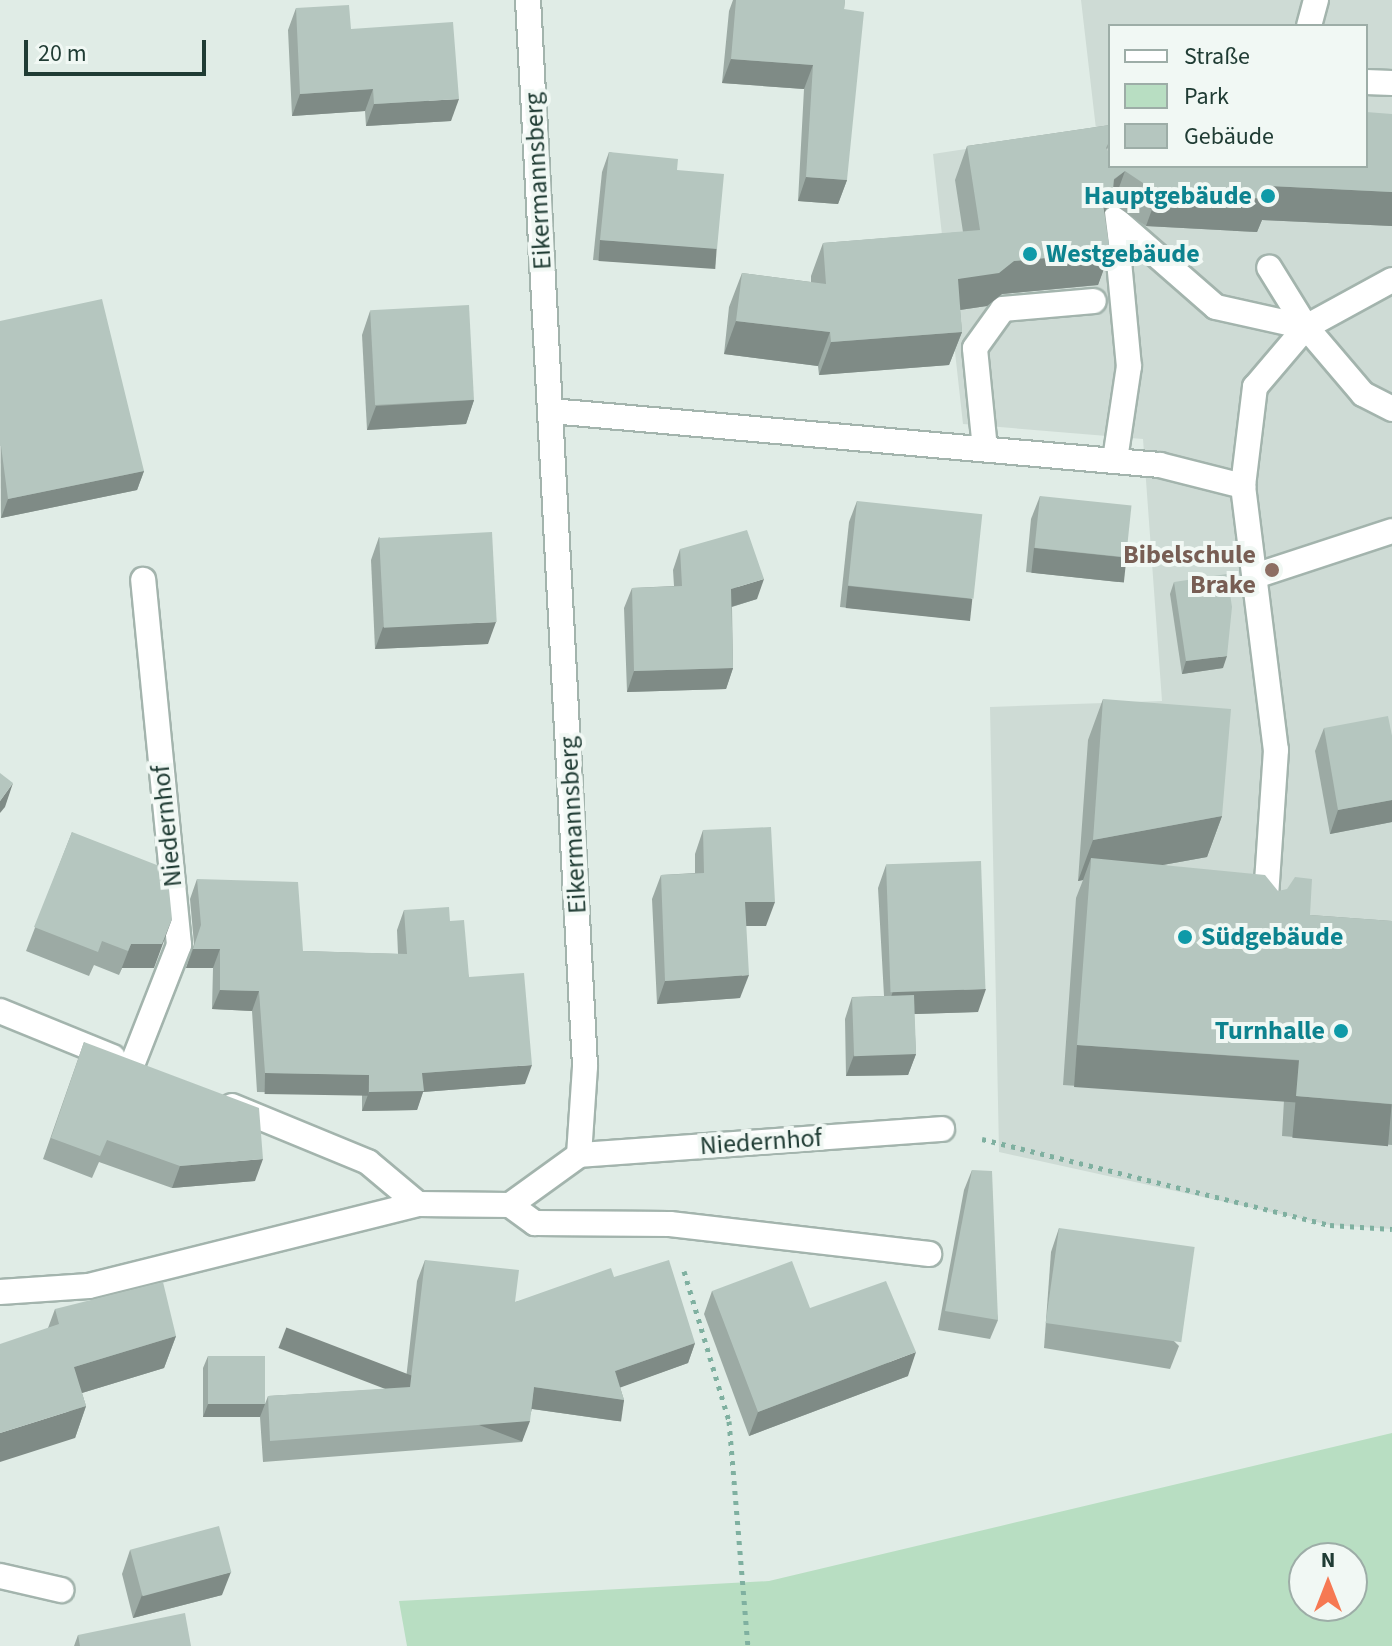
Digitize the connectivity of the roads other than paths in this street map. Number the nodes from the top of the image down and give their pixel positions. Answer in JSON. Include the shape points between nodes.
{"nodes":[{"id":1,"x":528,"y":0,"type":"edge"},
{"id":2,"x":1316,"y":0,"type":"edge"},
{"id":3,"x":1310,"y":24,"type":"edge"},
{"id":4,"x":1368,"y":82,"type":"edge"},
{"id":5,"x":1392,"y":83,"type":"edge"},
{"id":6,"x":1269,"y":267,"type":"dead end"},
{"id":7,"x":1392,"y":280,"type":"edge"},
{"id":8,"x":1094,"y":301,"type":"dead end"},
{"id":9,"x":1306,"y":327,"type":"junction"},
{"id":10,"x":1392,"y":409,"type":"edge"},
{"id":11,"x":551,"y":411,"type":"junction"},
{"id":12,"x":985,"y":449,"type":"junction"},
{"id":13,"x":1115,"y":460,"type":"junction"},
{"id":14,"x":1243,"y":486,"type":"junction"},
{"id":15,"x":1392,"y":531,"type":"edge"},
{"id":16,"x":1255,"y":576,"type":"junction"},
{"id":17,"x":143,"y":580,"type":"dead end"},
{"id":18,"x":1265,"y":916,"type":"edge"},
{"id":19,"x":0,"y":1011,"type":"edge"},
{"id":20,"x":132,"y":1065,"type":"junction"},
{"id":21,"x":162,"y":1077,"type":"edge"},
{"id":22,"x":206,"y":1095,"type":"edge"},
{"id":23,"x":942,"y":1129,"type":"road end"},
{"id":24,"x":579,"y":1155,"type":"junction"},
{"id":25,"x":418,"y":1204,"type":"junction"},
{"id":26,"x":510,"y":1205,"type":"junction"},
{"id":27,"x":929,"y":1254,"type":"dead end"},
{"id":28,"x":0,"y":1292,"type":"edge"},
{"id":29,"x":0,"y":1576,"type":"edge"},
{"id":30,"x":61,"y":1590,"type":"dead end"}],
"edges":[{"from":1,"to":11,"type":"street","name":"Eikermannsberg"},
{"from":2,"to":3,"type":"street"},
{"from":4,"to":5,"type":"street"},
{"from":6,"to":9,"type":"street"},
{"from":7,"to":9,"type":"street"},
{"from":8,"to":12,"type":"street","via":[[1003,309],[975,348]]},
{"from":9,"to":10,"type":"street","via":[[1363,394]]},
{"from":9,"to":13,"type":"street","via":[[1216,307],[1115,219],[1129,366]]},
{"from":9,"to":14,"type":"street","via":[[1255,387]]},
{"from":11,"to":12,"type":"street"},
{"from":11,"to":24,"type":"street","name":"Eikermannsberg","via":[[585,1066]]},
{"from":12,"to":13,"type":"street"},
{"from":13,"to":14,"type":"street","via":[[1160,465]]},
{"from":14,"to":16,"type":"street"},
{"from":15,"to":16,"type":"street"},
{"from":16,"to":18,"type":"street","via":[[1276,750]]},
{"from":17,"to":20,"type":"street","name":"Niedernhof","via":[[179,945]]},
{"from":19,"to":20,"type":"street"},
{"from":20,"to":21,"type":"street"},
{"from":22,"to":25,"type":"street","via":[[368,1162]]},
{"from":23,"to":24,"type":"street","name":"Niedernhof"},
{"from":24,"to":26,"type":"street"},
{"from":25,"to":26,"type":"street"},
{"from":25,"to":28,"type":"street","via":[[89,1286]]},
{"from":26,"to":27,"type":"street","via":[[535,1223],[670,1224]]},
{"from":29,"to":30,"type":"street"}]}
